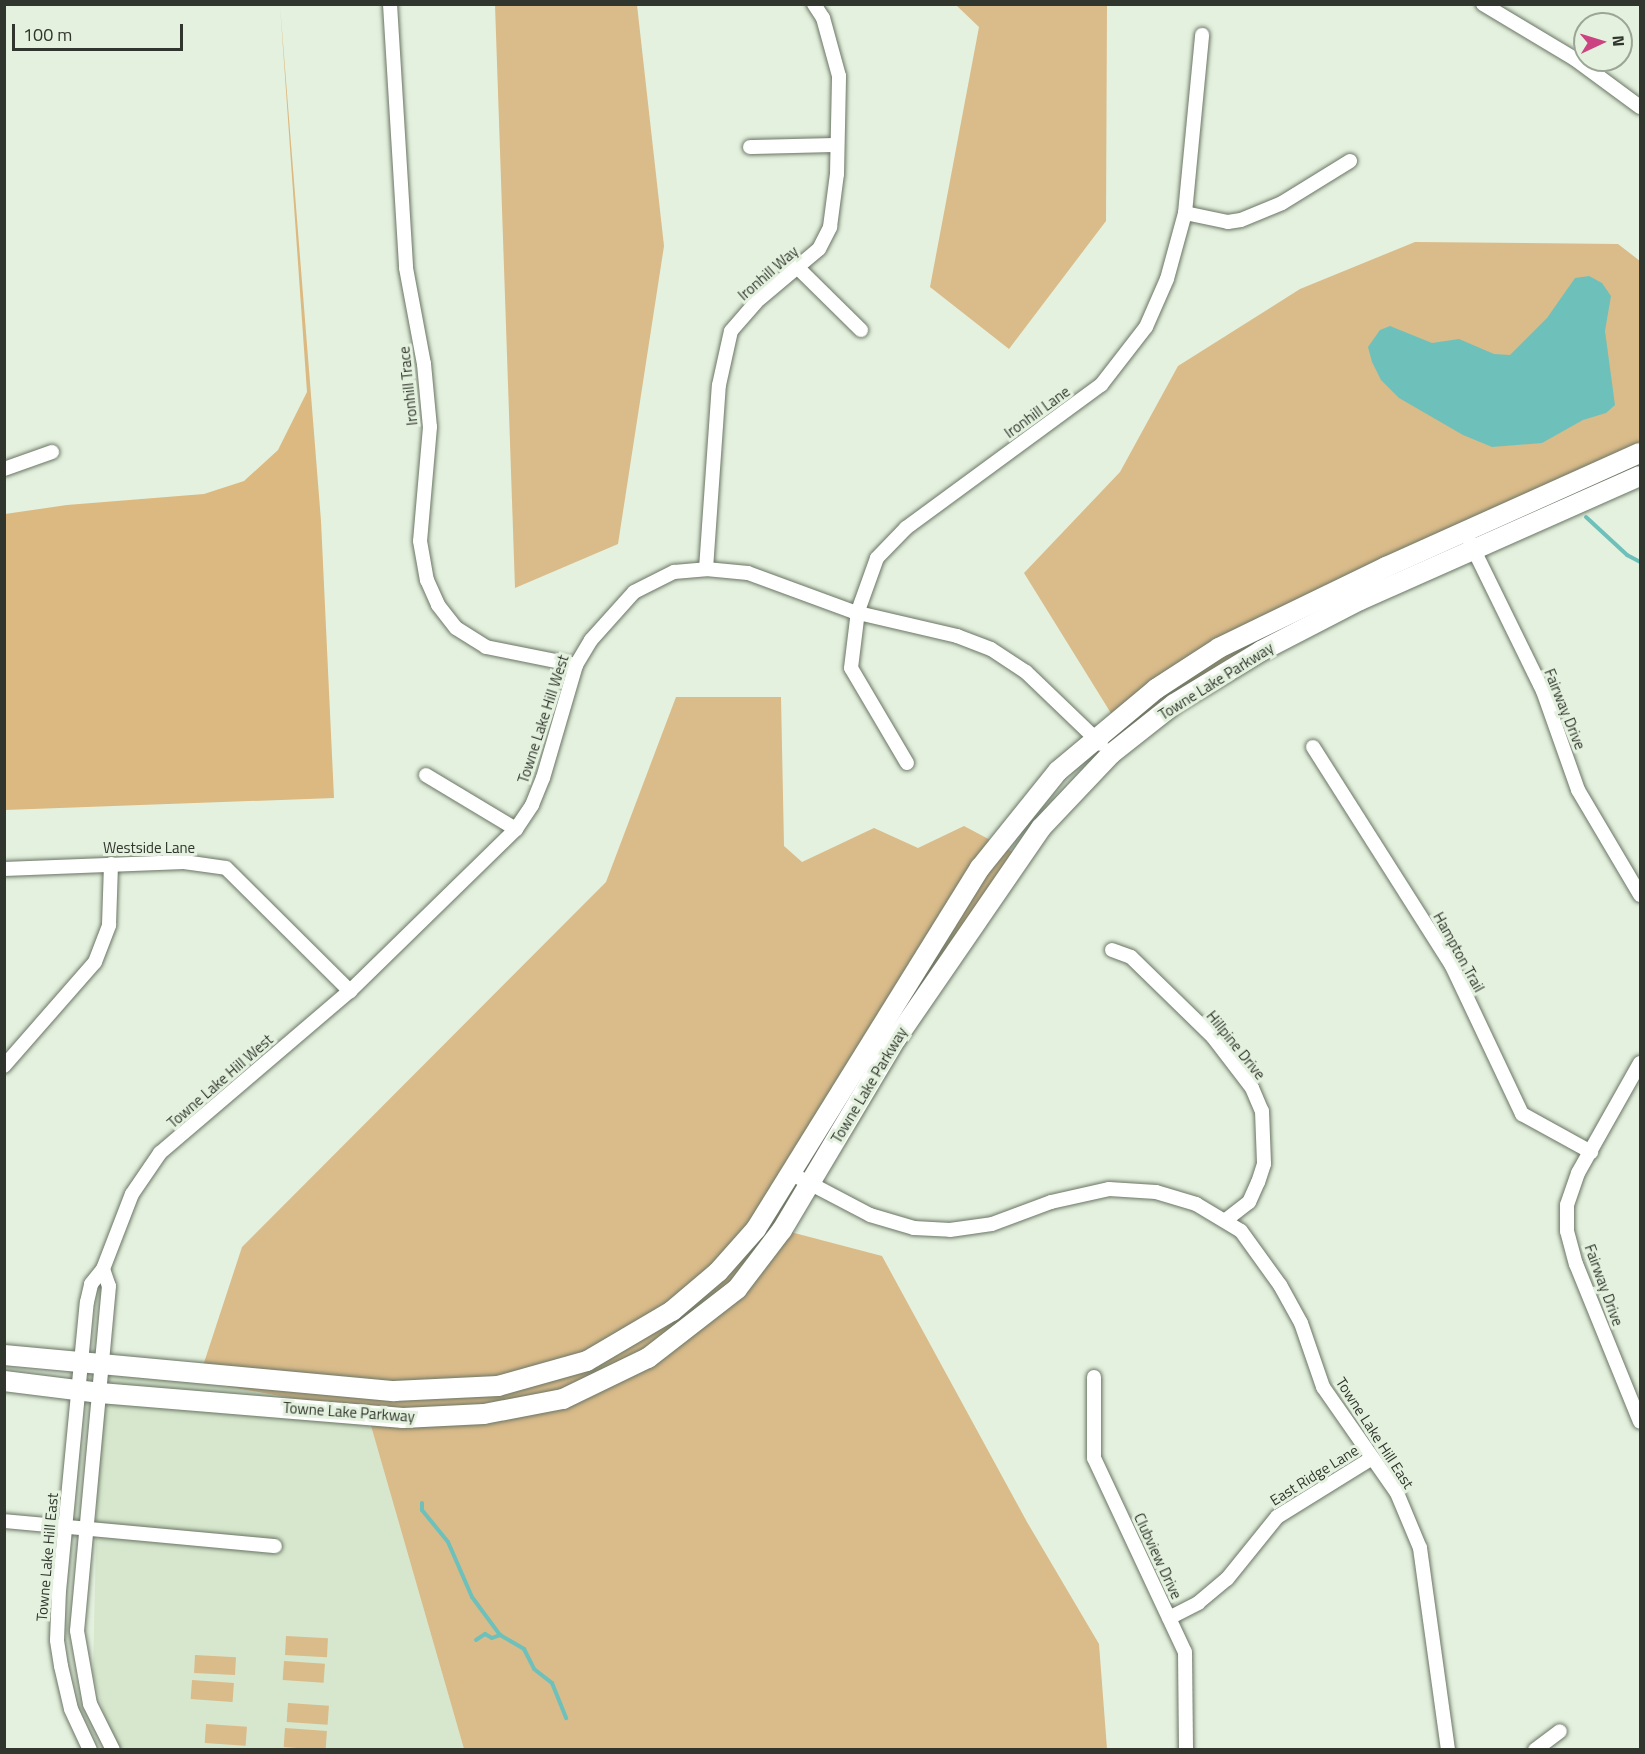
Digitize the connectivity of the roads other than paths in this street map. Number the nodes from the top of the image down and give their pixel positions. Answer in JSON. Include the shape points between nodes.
{"nodes":[{"id":1,"x":390,"y":4,"type":"edge"},
{"id":2,"x":814,"y":4,"type":"edge"},
{"id":3,"x":1483,"y":4,"type":"edge"},
{"id":4,"x":1202,"y":35,"type":"dead end"},
{"id":5,"x":1641,"y":107,"type":"edge"},
{"id":6,"x":837,"y":145,"type":"junction"},
{"id":7,"x":750,"y":147,"type":"dead end"},
{"id":8,"x":1350,"y":160,"type":"dead end"},
{"id":9,"x":1185,"y":213,"type":"junction"},
{"id":10,"x":799,"y":269,"type":"junction"},
{"id":11,"x":861,"y":330,"type":"dead end"},
{"id":12,"x":52,"y":452,"type":"dead end"},
{"id":13,"x":1641,"y":453,"type":"edge"},
{"id":14,"x":4,"y":469,"type":"edge"},
{"id":15,"x":1641,"y":476,"type":"edge"},
{"id":16,"x":1470,"y":541,"type":"junction"},
{"id":17,"x":706,"y":569,"type":"junction"},
{"id":18,"x":858,"y":611,"type":"junction"},
{"id":19,"x":576,"y":665,"type":"junction"},
{"id":20,"x":1095,"y":739,"type":"junction"},
{"id":21,"x":1313,"y":747,"type":"dead end"},
{"id":22,"x":1111,"y":754,"type":"junction"},
{"id":23,"x":907,"y":763,"type":"dead end"},
{"id":24,"x":426,"y":775,"type":"dead end"},
{"id":25,"x":516,"y":829,"type":"junction"},
{"id":26,"x":111,"y":864,"type":"junction"},
{"id":27,"x":4,"y":869,"type":"edge"},
{"id":28,"x":1641,"y":895,"type":"edge"},
{"id":29,"x":1112,"y":951,"type":"dead end"},
{"id":30,"x":350,"y":991,"type":"junction"},
{"id":31,"x":1641,"y":1063,"type":"edge"},
{"id":32,"x":4,"y":1066,"type":"edge"},
{"id":33,"x":1591,"y":1152,"type":"junction"},
{"id":34,"x":792,"y":1174,"type":"junction"},
{"id":35,"x":809,"y":1185,"type":"junction"},
{"id":36,"x":1226,"y":1220,"type":"junction"},
{"id":37,"x":103,"y":1269,"type":"junction"},
{"id":38,"x":4,"y":1355,"type":"edge"},
{"id":39,"x":82,"y":1362,"type":"junction"},
{"id":40,"x":102,"y":1365,"type":"junction"},
{"id":41,"x":1094,"y":1377,"type":"dead end"},
{"id":42,"x":4,"y":1381,"type":"edge"},
{"id":43,"x":79,"y":1390,"type":"junction"},
{"id":44,"x":100,"y":1393,"type":"junction"},
{"id":45,"x":1641,"y":1422,"type":"edge"},
{"id":46,"x":1372,"y":1458,"type":"junction"},
{"id":47,"x":4,"y":1521,"type":"edge"},
{"id":48,"x":67,"y":1526,"type":"junction"},
{"id":49,"x":86,"y":1529,"type":"junction"},
{"id":50,"x":276,"y":1546,"type":"dead end"},
{"id":51,"x":1170,"y":1618,"type":"junction"},
{"id":52,"x":1560,"y":1731,"type":"dead end"},
{"id":53,"x":90,"y":1749,"type":"edge"},
{"id":54,"x":113,"y":1749,"type":"edge"},
{"id":55,"x":1186,"y":1749,"type":"edge"},
{"id":56,"x":1448,"y":1749,"type":"edge"},
{"id":57,"x":1535,"y":1749,"type":"edge"}],
"edges":[{"from":1,"to":19,"type":"street","name":"Ironhill Trace","via":[[406,268],[424,364],[430,427],[420,541],[427,580],[438,605],[456,628],[486,648]]},
{"from":2,"to":6,"type":"street","name":"Ironhill Way","via":[[823,18],[839,76]]},
{"from":3,"to":5,"type":"street","via":[[1575,59]]},
{"from":4,"to":9,"type":"street","name":"Ironhill Lane"},
{"from":6,"to":7,"type":"street"},
{"from":6,"to":10,"type":"street","name":"Ironhill Way","via":[[830,227],[819,249]]},
{"from":8,"to":9,"type":"street","via":[[1281,203],[1241,219],[1228,222]]},
{"from":9,"to":18,"type":"street","name":"Ironhill Lane","via":[[1167,279],[1146,327],[1101,385],[906,528],[877,558]]},
{"from":10,"to":11,"type":"street"},
{"from":10,"to":17,"type":"street","name":"Ironhill Way","via":[[756,303],[731,332],[724,351],[710,475]]},
{"from":12,"to":14,"type":"street"},
{"from":13,"to":16,"type":"main road","name":"Towne Lake Parkway"},
{"from":15,"to":16,"type":"main road","name":"Towne Lake Parkway"},
{"from":16,"to":20,"type":"main road","name":"Towne Lake Parkway","via":[[1219,648],[1156,689]]},
{"from":16,"to":22,"type":"main road","name":"Towne Lake Parkway","via":[[1261,651],[1174,704]]},
{"from":16,"to":28,"type":"street","name":"Fairway Drive","via":[[1543,691],[1578,790]]},
{"from":17,"to":18,"type":"street","name":"Towne Lake Hill West","via":[[748,573]]},
{"from":17,"to":19,"type":"street","name":"Towne Lake Hill West","via":[[674,572],[634,592],[591,640]]},
{"from":18,"to":20,"type":"street","name":"Towne Lake Hill West","via":[[957,636],[991,649],[1026,672]]},
{"from":18,"to":23,"type":"street","name":"Ironhill Lane","via":[[851,668]]},
{"from":19,"to":25,"type":"street","name":"Towne Lake Hill West","via":[[543,778]]},
{"from":20,"to":22,"type":"street","name":"Towne Lake Hill West"},
{"from":20,"to":34,"type":"main road","name":"Towne Lake Parkway","via":[[1058,771],[980,868]]},
{"from":21,"to":33,"type":"street","name":"Hampton Trail","via":[[1452,966],[1522,1114]]},
{"from":22,"to":35,"type":"main road","name":"Towne Lake Parkway","via":[[1041,828],[896,1039]]},
{"from":24,"to":25,"type":"street"},
{"from":25,"to":30,"type":"street","name":"Towne Lake Hill West"},
{"from":26,"to":27,"type":"street","name":"Westside Lane"},
{"from":26,"to":30,"type":"street","name":"Westside Lane","via":[[184,862],[226,868]]},
{"from":26,"to":32,"type":"street","via":[[110,925],[95,962],[58,1009],[10,1055]]},
{"from":29,"to":36,"type":"street","name":"Hillpine Drive","via":[[1131,957],[1213,1037],[1252,1088],[1262,1111],[1264,1155],[1258,1182],[1249,1202]]},
{"from":30,"to":37,"type":"street","name":"Towne Lake Hill West","via":[[160,1154],[132,1194]]},
{"from":31,"to":33,"type":"street","name":"Fairway Drive"},
{"from":33,"to":45,"type":"street","name":"Fairway Drive","via":[[1578,1173],[1567,1205],[1567,1231],[1576,1264]]},
{"from":34,"to":35,"type":"street","name":"Towne Lake Hill East"},
{"from":34,"to":40,"type":"main road","name":"Towne Lake Parkway","via":[[756,1229],[718,1272],[672,1311],[587,1361],[498,1386],[394,1391]]},
{"from":35,"to":36,"type":"street","name":"Towne Lake Hill East","via":[[870,1215],[914,1228],[950,1230],[992,1224],[1051,1202],[1109,1189],[1156,1192],[1196,1204]]},
{"from":35,"to":44,"type":"main road","name":"Towne Lake Parkway","via":[[782,1230],[737,1289],[648,1358],[562,1399],[484,1414],[403,1418]]},
{"from":36,"to":46,"type":"street","name":"Towne Lake Hill East","via":[[1241,1231],[1280,1285],[1301,1323],[1323,1387]]},
{"from":37,"to":39,"type":"street","name":"Towne Lake Hill West","via":[[91,1284]]},
{"from":37,"to":40,"type":"street","via":[[109,1286]]},
{"from":38,"to":39,"type":"main road","name":"Towne Lake Parkway"},
{"from":39,"to":40,"type":"main road","name":"Towne Lake Parkway"},
{"from":39,"to":43,"type":"street","name":"Towne Lake Hill East"},
{"from":40,"to":44,"type":"street"},
{"from":41,"to":51,"type":"street","name":"Clubview Drive","via":[[1094,1458]]},
{"from":42,"to":43,"type":"main road","name":"Towne Lake Parkway"},
{"from":43,"to":44,"type":"main road","name":"Towne Lake Parkway"},
{"from":43,"to":48,"type":"street","name":"Towne Lake Hill East"},
{"from":44,"to":49,"type":"street"},
{"from":46,"to":51,"type":"street","name":"East Ridge Lane","via":[[1276,1517],[1227,1578],[1198,1603]]},
{"from":46,"to":56,"type":"street","name":"Towne Lake Hill East","via":[[1397,1493],[1420,1548]]},
{"from":47,"to":48,"type":"street"},
{"from":48,"to":49,"type":"street"},
{"from":48,"to":53,"type":"street","name":"Towne Lake Hill East","via":[[57,1640],[71,1709]]},
{"from":49,"to":50,"type":"street"},
{"from":49,"to":54,"type":"street","via":[[76,1630],[78,1653],[90,1704]]},
{"from":51,"to":55,"type":"street","name":"Clubview Drive","via":[[1185,1652]]},
{"from":52,"to":57,"type":"street"}]}
